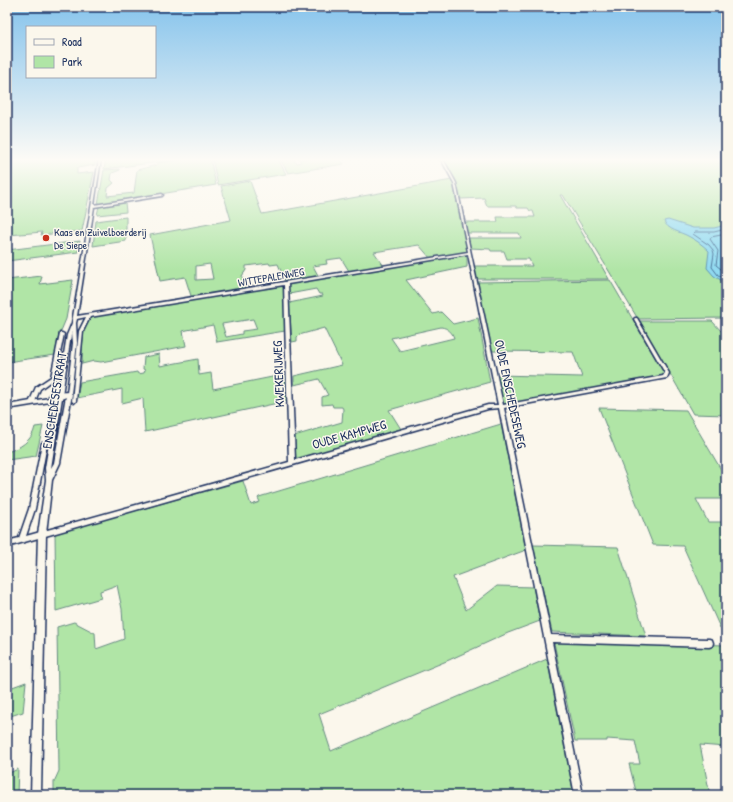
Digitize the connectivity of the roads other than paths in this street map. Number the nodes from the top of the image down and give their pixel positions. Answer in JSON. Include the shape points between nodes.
{"nodes":[{"id":1,"x":94,"y":196,"type":"edge"},
{"id":2,"x":153,"y":196,"type":"edge"},
{"id":3,"x":458,"y":196,"type":"edge"},
{"id":4,"x":93,"y":206,"type":"junction"},
{"id":5,"x":470,"y":253,"type":"junction"},
{"id":6,"x":286,"y":283,"type":"junction"},
{"id":7,"x":88,"y":317,"type":"junction"},
{"id":8,"x":636,"y":319,"type":"dead end"},
{"id":9,"x":74,"y":321,"type":"junction"},
{"id":10,"x":62,"y":334,"type":"dead end"},
{"id":11,"x":68,"y":394,"type":"junction"},
{"id":12,"x":59,"y":396,"type":"junction"},
{"id":13,"x":33,"y":401,"type":"junction"},
{"id":14,"x":74,"y":401,"type":"dead end"},
{"id":15,"x":7,"y":403,"type":"edge"},
{"id":16,"x":500,"y":406,"type":"junction"},
{"id":17,"x":7,"y":407,"type":"edge"},
{"id":18,"x":44,"y":444,"type":"dead end"},
{"id":19,"x":292,"y":463,"type":"junction"},
{"id":20,"x":49,"y":480,"type":"junction"},
{"id":21,"x":42,"y":534,"type":"junction"},
{"id":22,"x":21,"y":540,"type":"junction"},
{"id":23,"x":7,"y":544,"type":"edge"},
{"id":24,"x":548,"y":638,"type":"junction"},
{"id":25,"x":709,"y":643,"type":"dead end"},
{"id":26,"x":36,"y":795,"type":"edge"},
{"id":27,"x":579,"y":795,"type":"edge"}],
"edges":[{"from":1,"to":4,"type":"street","name":"ENSCHEDESESTRAAT"},
{"from":2,"to":4,"type":"street"},
{"from":3,"to":5,"type":"street","name":"OUDE ENSCHEDESEWEG"},
{"from":4,"to":9,"type":"street","name":"ENSCHEDESESTRAAT"},
{"from":5,"to":6,"type":"street","name":"WITTEPALENWEG"},
{"from":5,"to":16,"type":"street","name":"OUDE ENSCHEDESEWEG"},
{"from":6,"to":7,"type":"street","name":"WITTEPALENWEG"},
{"from":6,"to":19,"type":"street","name":"KWEKERIJWEG"},
{"from":7,"to":9,"type":"street","name":"WITTEPALENWEG"},
{"from":7,"to":14,"type":"street","name":"ENSCHEDESESTRAAT","via":[[81,331]]},
{"from":8,"to":16,"type":"street","name":"OUDE KAMPWEG","via":[[667,373],[666,377]]},
{"from":9,"to":11,"type":"street","name":"ENSCHEDESESTRAAT","via":[[75,343]]},
{"from":9,"to":12,"type":"street","name":"ENSCHEDESESTRAAT","via":[[69,335]]},
{"from":10,"to":13,"type":"street","name":"ENSCHEDESESTRAAT","via":[[53,378],[38,388]]},
{"from":11,"to":12,"type":"main road"},
{"from":11,"to":20,"type":"main road","name":"ENSCHEDESESTRAAT","via":[[57,463]]},
{"from":12,"to":13,"type":"main road"},
{"from":12,"to":20,"type":"main road","name":"ENSCHEDESESTRAAT","via":[[48,468]]},
{"from":13,"to":15,"type":"main road"},
{"from":13,"to":17,"type":"main road"},
{"from":16,"to":19,"type":"street","name":"OUDE KAMPWEG","via":[[488,407]]},
{"from":16,"to":24,"type":"street","name":"OUDE ENSCHEDESEWEG"},
{"from":18,"to":22,"type":"street","name":"ENSCHEDESESTRAAT","via":[[32,509]]},
{"from":19,"to":21,"type":"street","name":"OUDE KAMPWEG"},
{"from":20,"to":21,"type":"main road","name":"ENSCHEDESESTRAAT"},
{"from":21,"to":22,"type":"street","name":"OUDE KAMPWEG"},
{"from":21,"to":26,"type":"main road","name":"ENSCHEDESESTRAAT"},
{"from":22,"to":23,"type":"street","name":"OUDE KAMPWEG"},
{"from":24,"to":25,"type":"street"},
{"from":24,"to":27,"type":"street","name":"OUDE ENSCHEDESEWEG"}]}
